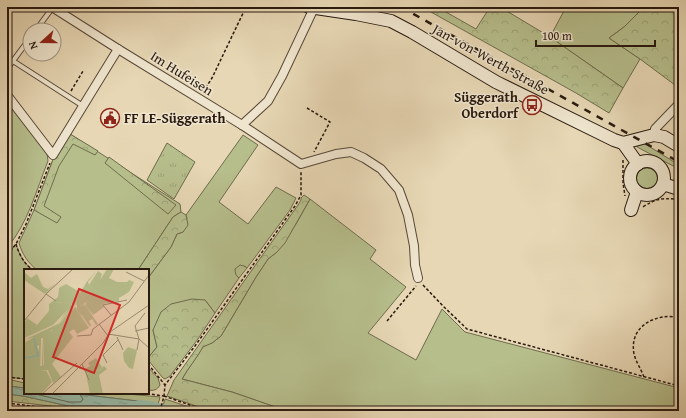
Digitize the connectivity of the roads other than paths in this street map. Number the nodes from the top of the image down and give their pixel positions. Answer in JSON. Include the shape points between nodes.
{"nodes":[{"id":1,"x":53,"y":7,"type":"edge"},
{"id":2,"x":311,"y":8,"type":"edge"},
{"id":3,"x":42,"y":22,"type":"edge"},
{"id":4,"x":22,"y":49,"type":"edge"},
{"id":5,"x":118,"y":49,"type":"junction"},
{"id":6,"x":13,"y":61,"type":"junction"},
{"id":7,"x":7,"y":69,"type":"edge"},
{"id":8,"x":7,"y":95,"type":"edge"},
{"id":9,"x":679,"y":104,"type":"edge"},
{"id":10,"x":83,"y":106,"type":"junction"},
{"id":11,"x":242,"y":125,"type":"junction"},
{"id":12,"x":654,"y":135,"type":"junction"},
{"id":13,"x":627,"y":142,"type":"junction"},
{"id":14,"x":679,"y":146,"type":"edge"},
{"id":15,"x":638,"y":164,"type":"junction"},
{"id":16,"x":663,"y":184,"type":"junction"},
{"id":17,"x":679,"y":189,"type":"edge"},
{"id":18,"x":637,"y":192,"type":"junction"},
{"id":19,"x":631,"y":210,"type":"dead end"},
{"id":20,"x":419,"y":280,"type":"road end"}],
"edges":[{"from":1,"to":3,"type":"lane"},
{"from":1,"to":5,"type":"street","name":"Im Hufeisen"},
{"from":2,"to":11,"type":"street","via":[[282,76],[268,101]]},
{"from":2,"to":13,"type":"main road","name":"Jan-von-Werth-Straße","via":[[390,21],[496,82],[614,140]]},
{"from":4,"to":6,"type":"lane"},
{"from":5,"to":10,"type":"street"},
{"from":5,"to":11,"type":"street","name":"Im Hufeisen"},
{"from":6,"to":7,"type":"lane"},
{"from":6,"to":10,"type":"lane"},
{"from":8,"to":10,"type":"street","via":[[53,156]]},
{"from":9,"to":12,"type":"street","via":[[655,129]]},
{"from":11,"to":20,"type":"street","name":"Im Hufeisen","via":[[301,164],[352,152],[381,169],[399,190],[408,215]]},
{"from":12,"to":13,"type":"main road"},
{"from":12,"to":14,"type":"main road","via":[[664,137]]},
{"from":13,"to":15,"type":"main road"},
{"from":15,"to":16,"type":"main road","via":[[647,161],[657,164],[663,172]]},
{"from":15,"to":18,"type":"main road","via":[[632,170],[630,178]]},
{"from":16,"to":17,"type":"main road"},
{"from":16,"to":18,"type":"main road","via":[[656,193],[650,195]]},
{"from":18,"to":19,"type":"main road"}]}
